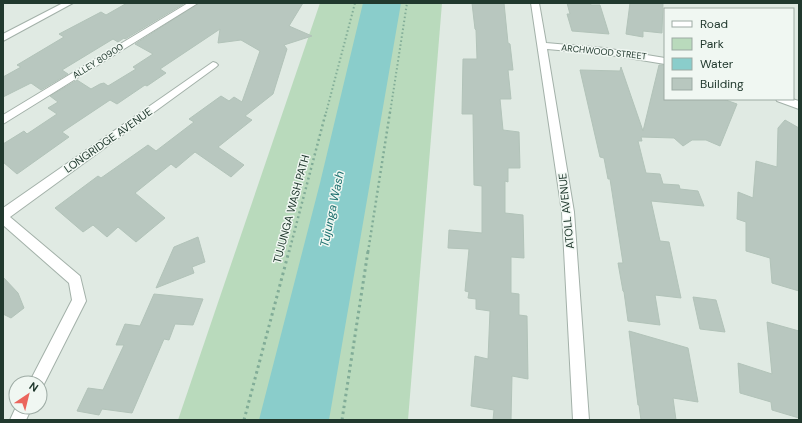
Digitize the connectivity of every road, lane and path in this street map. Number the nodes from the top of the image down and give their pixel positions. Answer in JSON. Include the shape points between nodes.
{"nodes":[{"id":1,"x":69,"y":3,"type":"edge"},
{"id":2,"x":194,"y":3,"type":"edge"},
{"id":3,"x":355,"y":3,"type":"edge"},
{"id":4,"x":407,"y":3,"type":"edge"},
{"id":5,"x":535,"y":3,"type":"edge"},
{"id":6,"x":3,"y":38,"type":"edge"},
{"id":7,"x":542,"y":46,"type":"junction"},
{"id":8,"x":664,"y":61,"type":"edge"},
{"id":9,"x":213,"y":65,"type":"dead end"},
{"id":10,"x":784,"y":100,"type":"edge"},
{"id":11,"x":799,"y":105,"type":"edge"},
{"id":12,"x":3,"y":120,"type":"edge"},
{"id":13,"x":3,"y":215,"type":"edge"},
{"id":14,"x":3,"y":218,"type":"edge"},
{"id":15,"x":41,"y":375,"type":"edge"},
{"id":16,"x":244,"y":420,"type":"edge"},
{"id":17,"x":342,"y":420,"type":"edge"},
{"id":18,"x":582,"y":420,"type":"edge"}],
"edges":[{"from":1,"to":6,"type":"street"},
{"from":2,"to":12,"type":"street","name":"ALLEY 80900"},
{"from":3,"to":16,"type":"path","name":"TUJUNGA WASH PATH"},
{"from":4,"to":17,"type":"path"},
{"from":5,"to":7,"type":"street","name":"ATOLL AVENUE"},
{"from":7,"to":8,"type":"street","name":"ARCHWOOD STREET","via":[[609,51]]},
{"from":7,"to":18,"type":"street","name":"ATOLL AVENUE","via":[[568,212]]},
{"from":9,"to":13,"type":"street","name":"LONGRIDGE AVENUE"},
{"from":10,"to":11,"type":"street"},
{"from":14,"to":15,"type":"street","via":[[75,280],[79,301]]}]}
